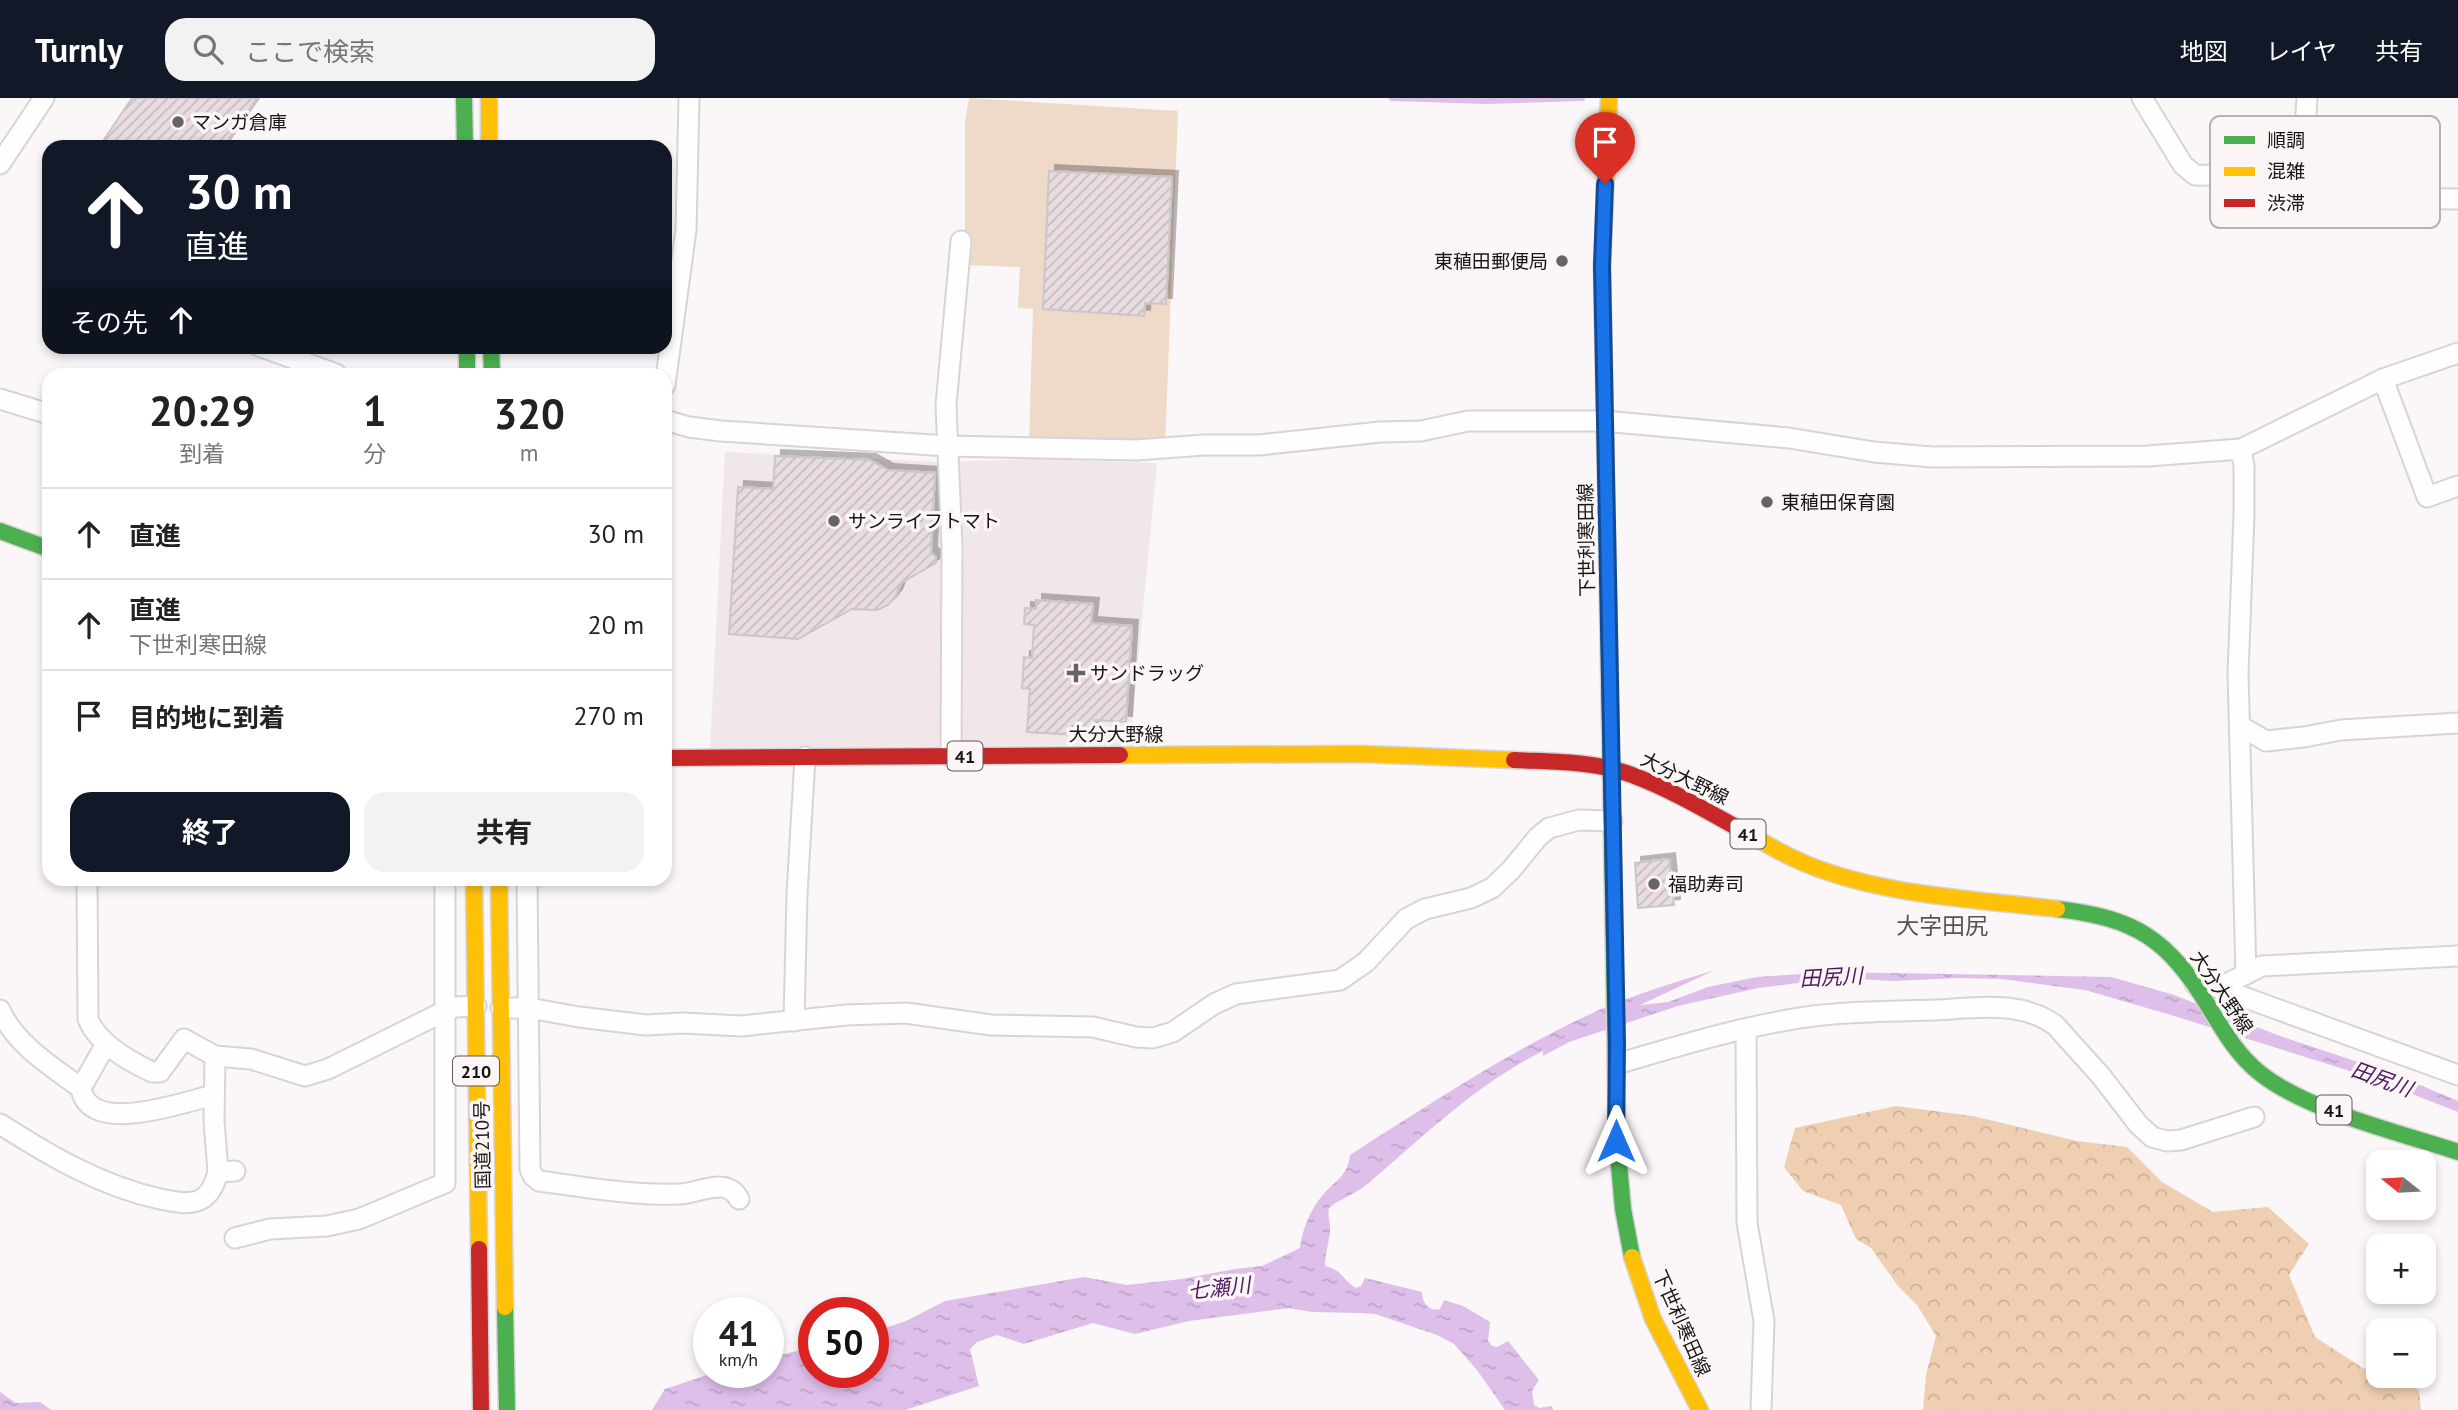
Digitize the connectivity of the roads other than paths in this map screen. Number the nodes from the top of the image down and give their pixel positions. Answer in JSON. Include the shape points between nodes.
{"nodes":[{"id":1,"x":44,"y":98,"type":"edge"},
{"id":2,"x":464,"y":98,"type":"edge"},
{"id":3,"x":489,"y":98,"type":"edge"},
{"id":4,"x":689,"y":98,"type":"edge"},
{"id":5,"x":1609,"y":98,"type":"edge"},
{"id":6,"x":2143,"y":98,"type":"edge"},
{"id":7,"x":2307,"y":98,"type":"edge"},
{"id":8,"x":2306,"y":116,"type":"edge"},
{"id":9,"x":465,"y":140,"type":"edge"},
{"id":10,"x":489,"y":140,"type":"edge"},
{"id":11,"x":0,"y":164,"type":"edge"},
{"id":12,"x":2210,"y":176,"type":"edge"},
{"id":13,"x":2440,"y":199,"type":"edge"},
{"id":14,"x":2458,"y":199,"type":"edge"},
{"id":15,"x":961,"y":241,"type":"dead end"},
{"id":16,"x":672,"y":333,"type":"edge"},
{"id":17,"x":2458,"y":352,"type":"edge"},
{"id":18,"x":281,"y":354,"type":"edge"},
{"id":19,"x":320,"y":368,"type":"edge"},
{"id":20,"x":2383,"y":379,"type":"junction"},
{"id":21,"x":0,"y":399,"type":"edge"},
{"id":22,"x":42,"y":412,"type":"edge"},
{"id":23,"x":1605,"y":421,"type":"junction"},
{"id":24,"x":672,"y":422,"type":"edge"},
{"id":25,"x":948,"y":446,"type":"junction"},
{"id":26,"x":2241,"y":449,"type":"junction"},
{"id":27,"x":2458,"y":486,"type":"edge"},
{"id":28,"x":0,"y":531,"type":"edge"},
{"id":29,"x":42,"y":546,"type":"edge"},
{"id":30,"x":2458,"y":723,"type":"edge"},
{"id":31,"x":2239,"y":726,"type":"junction"},
{"id":32,"x":951,"y":756,"type":"junction"},
{"id":33,"x":805,"y":757,"type":"junction"},
{"id":34,"x":672,"y":758,"type":"edge"},
{"id":35,"x":1612,"y":769,"type":"junction"},
{"id":36,"x":1612,"y":821,"type":"junction"},
{"id":37,"x":87,"y":886,"type":"edge"},
{"id":38,"x":445,"y":886,"type":"edge"},
{"id":39,"x":474,"y":886,"type":"edge"},
{"id":40,"x":499,"y":886,"type":"edge"},
{"id":41,"x":527,"y":886,"type":"edge"},
{"id":42,"x":2458,"y":956,"type":"edge"},
{"id":43,"x":2246,"y":974,"type":"junction"},
{"id":44,"x":2204,"y":989,"type":"junction"},
{"id":45,"x":475,"y":1006,"type":"junction"},
{"id":46,"x":501,"y":1008,"type":"junction"},
{"id":47,"x":528,"y":1008,"type":"junction"},
{"id":48,"x":0,"y":1010,"type":"edge"},
{"id":49,"x":445,"y":1011,"type":"junction"},
{"id":50,"x":794,"y":1021,"type":"junction"},
{"id":51,"x":1746,"y":1029,"type":"junction"},
{"id":52,"x":106,"y":1044,"type":"junction"},
{"id":53,"x":215,"y":1056,"type":"junction"},
{"id":54,"x":1616,"y":1064,"type":"junction"},
{"id":55,"x":2458,"y":1075,"type":"edge"},
{"id":56,"x":81,"y":1088,"type":"junction"},
{"id":57,"x":214,"y":1095,"type":"junction"},
{"id":58,"x":2254,"y":1117,"type":"dead end"},
{"id":59,"x":0,"y":1124,"type":"edge"},
{"id":60,"x":2458,"y":1152,"type":"edge"},
{"id":61,"x":739,"y":1199,"type":"dead end"},
{"id":62,"x":235,"y":1238,"type":"dead end"},
{"id":63,"x":481,"y":1410,"type":"edge"},
{"id":64,"x":507,"y":1410,"type":"edge"},
{"id":65,"x":1700,"y":1410,"type":"edge"},
{"id":66,"x":1761,"y":1410,"type":"edge"}],
"edges":[{"from":1,"to":11,"type":"street"},
{"from":2,"to":9,"type":"main road"},
{"from":3,"to":10,"type":"main road"},
{"from":4,"to":16,"type":"street","via":[[686,230]]},
{"from":5,"to":23,"type":"main road","name":"下世利寒田線","via":[[1602,266]]},
{"from":6,"to":12,"type":"street","via":[[2183,165],[2195,176]]},
{"from":7,"to":8,"type":"street"},
{"from":13,"to":14,"type":"street"},
{"from":15,"to":25,"type":"street","via":[[946,405]]},
{"from":17,"to":20,"type":"street"},
{"from":18,"to":19,"type":"street"},
{"from":20,"to":26,"type":"street"},
{"from":20,"to":27,"type":"street","via":[[2427,497]]},
{"from":21,"to":22,"type":"street"},
{"from":23,"to":25,"type":"street","via":[[1468,421],[1421,431],[1153,450]]},
{"from":23,"to":26,"type":"street","via":[[1932,457],[2148,456]]},
{"from":23,"to":35,"type":"main road","name":"下世利寒田線"},
{"from":24,"to":25,"type":"street","via":[[721,431]]},
{"from":25,"to":32,"type":"street"},
{"from":26,"to":31,"type":"street"},
{"from":28,"to":29,"type":"main road"},
{"from":30,"to":31,"type":"street","via":[[2342,730],[2266,741]]},
{"from":31,"to":43,"type":"street"},
{"from":32,"to":33,"type":"main road","name":"大分大野線","number":"41"},
{"from":32,"to":35,"type":"main road","name":"大分大野線","number":"41","via":[[1362,754],[1563,762]]},
{"from":33,"to":34,"type":"main road","name":"大分大野線","number":"41"},
{"from":33,"to":50,"type":"street"},
{"from":35,"to":36,"type":"main road","name":"下世利寒田線"},
{"from":35,"to":44,"type":"main road","name":"大分大野線","number":"41","via":[[1696,805],[1796,860],[1845,877],[1913,892],[2092,913],[2127,923],[2163,946]]},
{"from":36,"to":50,"type":"street","via":[[1579,820],[1549,828],[1492,888],[1406,919],[1366,962],[1340,980],[1236,994],[1163,1036],[1136,1037],[1080,1026],[991,1025],[906,1013]]},
{"from":36,"to":54,"type":"main road","name":"下世利寒田線"},
{"from":37,"to":52,"type":"street","via":[[88,1019]]},
{"from":38,"to":49,"type":"street"},
{"from":39,"to":45,"type":"main road","name":"国道210号","number":"210"},
{"from":40,"to":46,"type":"main road","name":"国道210号","number":"210"},
{"from":41,"to":47,"type":"street"},
{"from":42,"to":43,"type":"street","via":[[2262,966]]},
{"from":43,"to":44,"type":"street","via":[[2235,982]]},
{"from":44,"to":55,"type":"street"},
{"from":44,"to":60,"type":"main road","name":"大分大野線","number":"41","via":[[2227,1038],[2252,1068],[2292,1093],[2339,1113]]},
{"from":45,"to":49,"type":"street"},
{"from":45,"to":63,"type":"main road","name":"国道210号","number":"210"},
{"from":46,"to":47,"type":"street"},
{"from":46,"to":64,"type":"main road","name":"国道210号","number":"210"},
{"from":47,"to":50,"type":"street","via":[[638,1025],[741,1026]]},
{"from":47,"to":61,"type":"street","via":[[533,1176],[539,1181],[651,1194],[727,1187]]},
{"from":48,"to":56,"type":"street","via":[[26,1046]]},
{"from":49,"to":53,"type":"street","via":[[328,1069],[304,1076],[251,1059]]},
{"from":49,"to":62,"type":"street","via":[[444,1183],[352,1221],[270,1229]]},
{"from":51,"to":54,"type":"street"},
{"from":51,"to":58,"type":"street","via":[[1829,1015],[2021,1009],[2055,1025],[2152,1137],[2181,1140]]},
{"from":51,"to":66,"type":"street","via":[[1747,1223],[1764,1321]]},
{"from":52,"to":53,"type":"street","via":[[152,1072],[165,1067],[184,1039]]},
{"from":52,"to":56,"type":"street"},
{"from":53,"to":57,"type":"street"},
{"from":54,"to":65,"type":"main road","name":"下世利寒田線","via":[[1617,1166],[1624,1225],[1656,1327]]},
{"from":56,"to":57,"type":"street","via":[[90,1105],[112,1114]]},
{"from":57,"to":59,"type":"street","via":[[226,1171],[198,1201],[174,1202],[108,1184],[66,1165]]}]}
